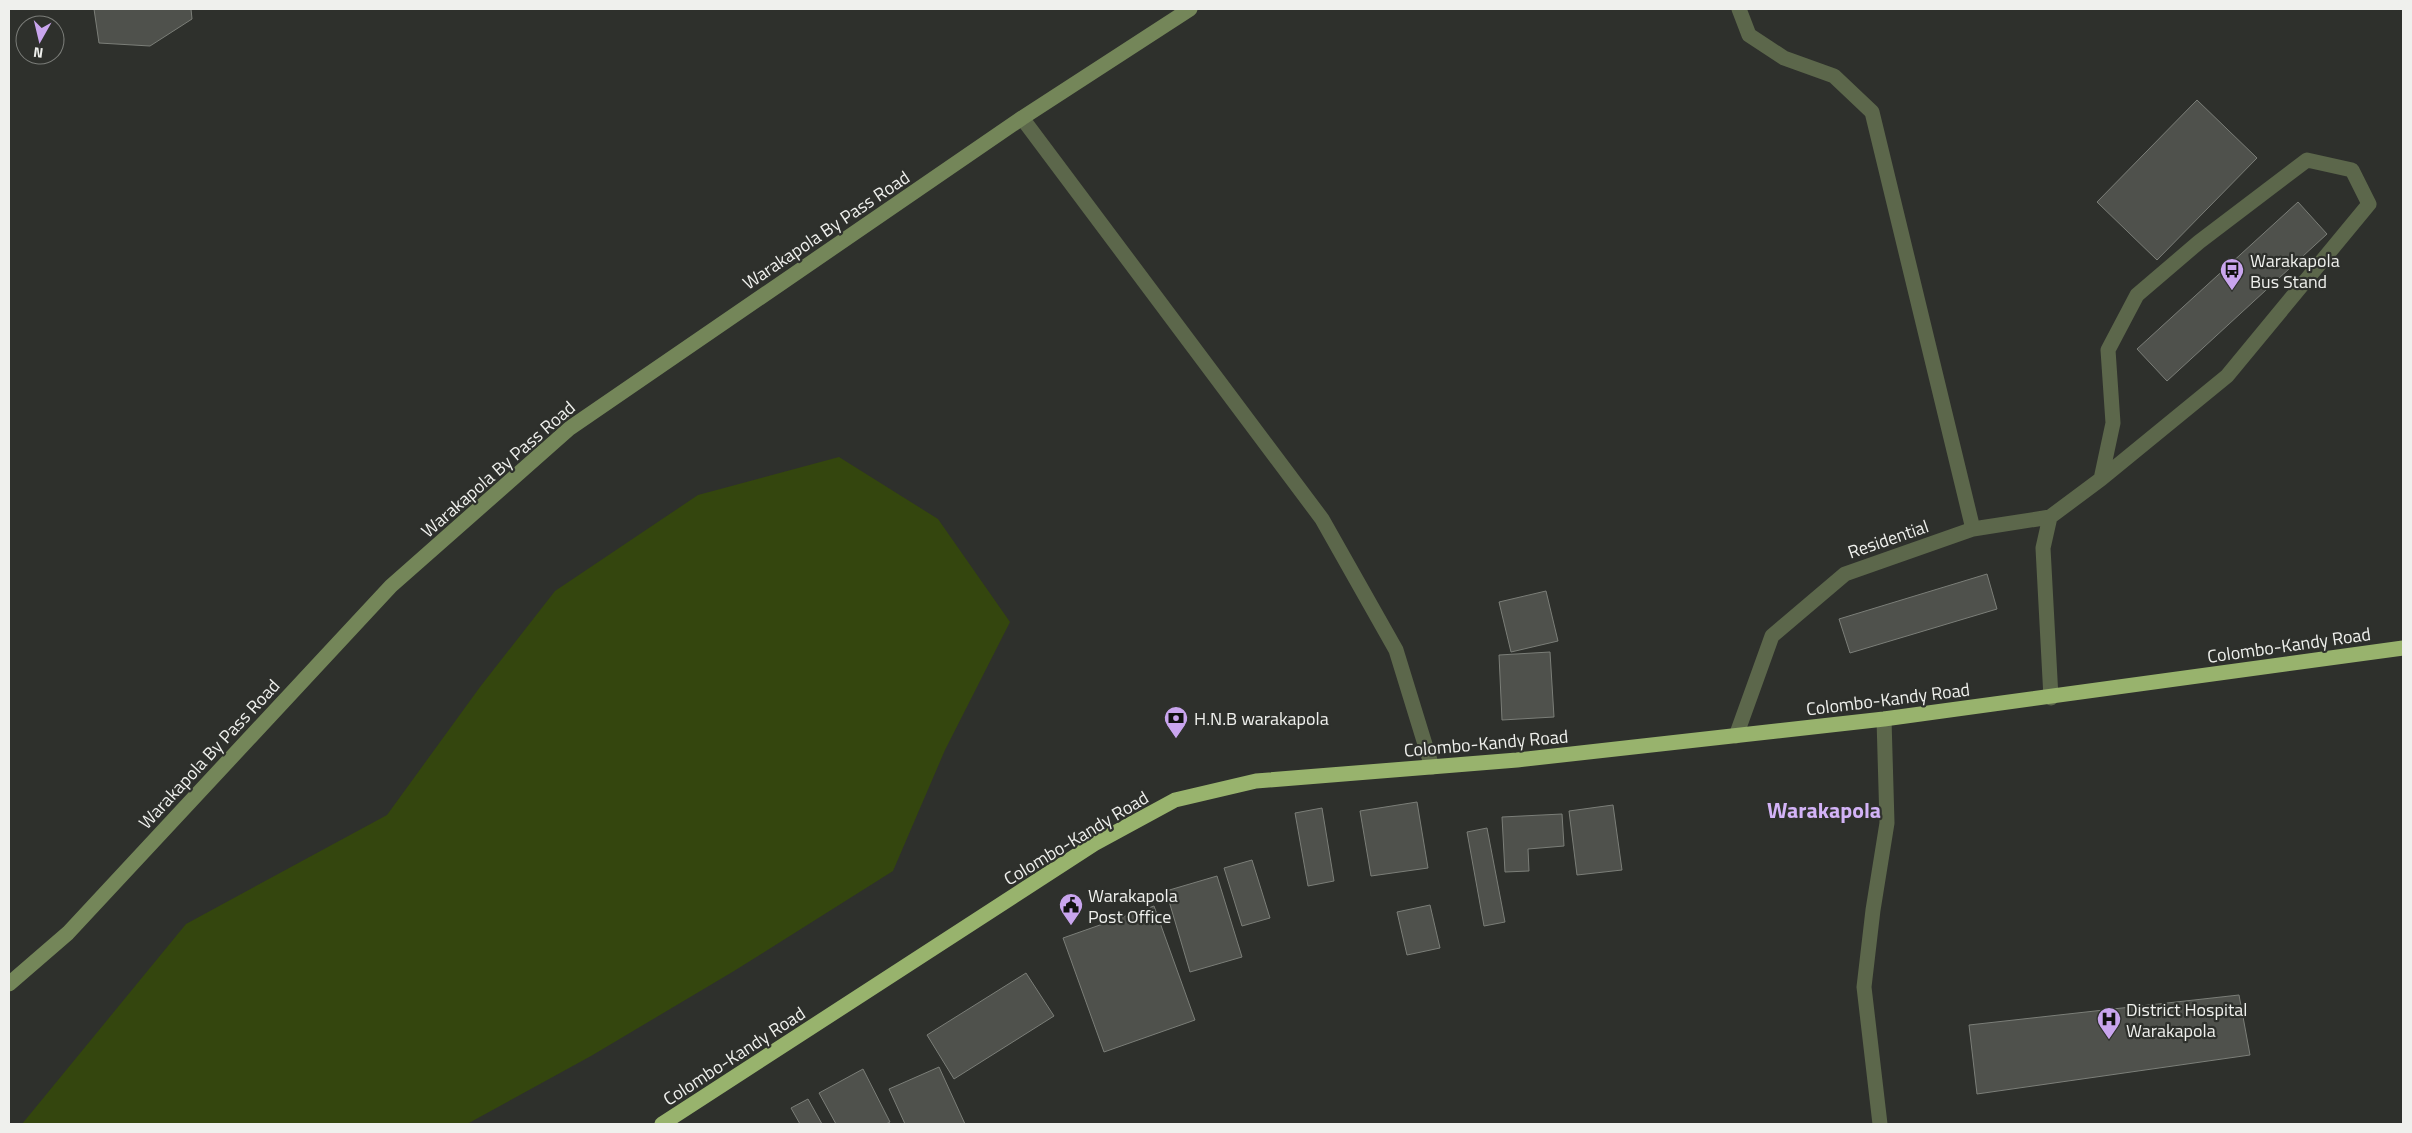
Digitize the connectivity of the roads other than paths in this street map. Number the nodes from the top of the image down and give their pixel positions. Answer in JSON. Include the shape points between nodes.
{"nodes":[{"id":1,"x":1190,"y":9,"type":"edge"},
{"id":2,"x":1739,"y":9,"type":"edge"},
{"id":3,"x":1022,"y":118,"type":"junction"},
{"id":4,"x":2101,"y":479,"type":"junction"},
{"id":5,"x":2050,"y":517,"type":"junction"},
{"id":6,"x":1973,"y":530,"type":"junction"},
{"id":7,"x":2403,"y":648,"type":"edge"},
{"id":8,"x":2051,"y":698,"type":"junction"},
{"id":9,"x":1884,"y":719,"type":"junction"},
{"id":10,"x":1736,"y":736,"type":"junction"},
{"id":11,"x":1432,"y":767,"type":"junction"},
{"id":12,"x":9,"y":984,"type":"edge"},
{"id":13,"x":662,"y":1124,"type":"edge"},
{"id":14,"x":1880,"y":1124,"type":"edge"}],
"edges":[{"from":1,"to":3,"type":"street","name":"Warakapola By Pass Road"},
{"from":2,"to":6,"type":"street","via":[[1749,35],[1784,58],[1834,76],[1872,112]]},
{"from":3,"to":11,"type":"street","via":[[1322,519],[1396,650]]},
{"from":3,"to":12,"type":"street","name":"Warakapola By Pass Road","via":[[570,428],[391,586],[68,933]]},
{"from":4,"to":4,"type":"street","name":"Residential","via":[[2113,423],[2108,350],[2137,295],[2199,242],[2307,160],[2352,170],[2369,204],[2226,376]]},
{"from":4,"to":5,"type":"street","name":"Residential"},
{"from":5,"to":6,"type":"street","name":"Residential"},
{"from":5,"to":8,"type":"street","via":[[2043,548]]},
{"from":6,"to":10,"type":"street","name":"Residential","via":[[1845,574],[1772,636]]},
{"from":7,"to":8,"type":"highway","name":"Colombo-Kandy Road"},
{"from":8,"to":9,"type":"highway","name":"Colombo-Kandy Road"},
{"from":9,"to":10,"type":"highway","name":"Colombo-Kandy Road"},
{"from":9,"to":14,"type":"street","via":[[1887,823],[1864,987]]},
{"from":10,"to":11,"type":"highway","name":"Colombo-Kandy Road"},
{"from":11,"to":13,"type":"highway","name":"Colombo-Kandy Road","via":[[1256,781],[1176,800],[1094,844]]}]}
